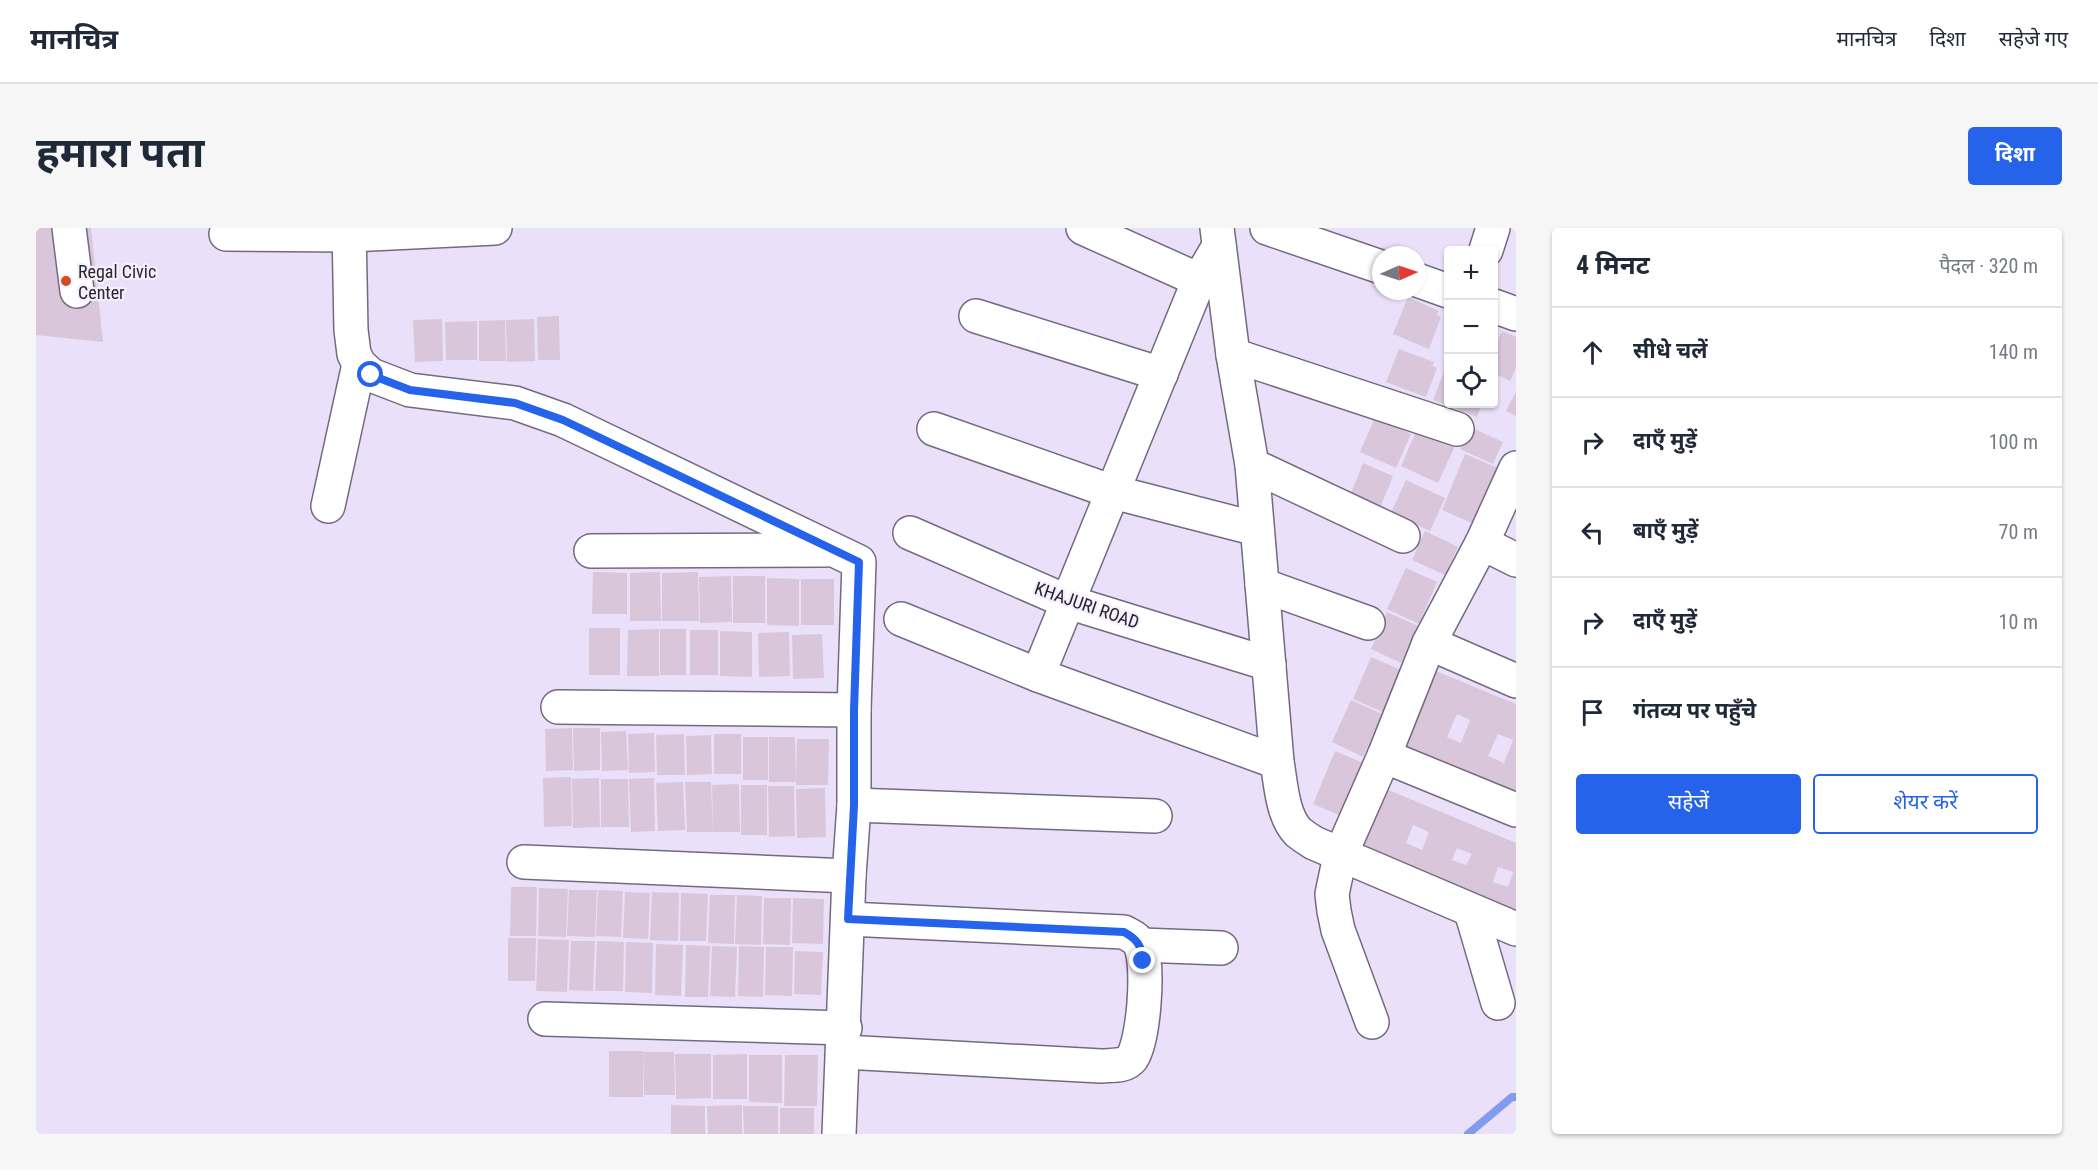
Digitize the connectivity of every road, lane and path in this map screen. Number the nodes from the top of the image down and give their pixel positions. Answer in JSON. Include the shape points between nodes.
{"nodes":[{"id":1,"x":69,"y":228,"type":"edge"},
{"id":2,"x":495,"y":228,"type":"edge"},
{"id":3,"x":1083,"y":228,"type":"edge"},
{"id":4,"x":1267,"y":228,"type":"edge"},
{"id":5,"x":1493,"y":228,"type":"edge"},
{"id":6,"x":350,"y":231,"type":"edge"},
{"id":7,"x":226,"y":234,"type":"dead end"},
{"id":8,"x":1218,"y":237,"type":"edge"},
{"id":9,"x":1487,"y":246,"type":"edge"},
{"id":10,"x":1372,"y":264,"type":"edge"},
{"id":11,"x":1199,"y":280,"type":"junction"},
{"id":12,"x":1426,"y":283,"type":"edge"},
{"id":13,"x":1444,"y":289,"type":"edge"},
{"id":14,"x":77,"y":291,"type":"dead end"},
{"id":15,"x":1498,"y":307,"type":"edge"},
{"id":16,"x":1516,"y":314,"type":"edge"},
{"id":17,"x":976,"y":316,"type":"dead end"},
{"id":18,"x":1233,"y":355,"type":"junction"},
{"id":19,"x":359,"y":364,"type":"junction"},
{"id":20,"x":1161,"y":374,"type":"junction"},
{"id":21,"x":934,"y":429,"type":"dead end"},
{"id":22,"x":1457,"y":429,"type":"dead end"},
{"id":23,"x":1252,"y":465,"type":"junction"},
{"id":24,"x":1516,"y":468,"type":"edge"},
{"id":25,"x":1113,"y":492,"type":"junction"},
{"id":26,"x":328,"y":506,"type":"dead end"},
{"id":27,"x":1257,"y":529,"type":"junction"},
{"id":28,"x":910,"y":533,"type":"dead end"},
{"id":29,"x":1403,"y":536,"type":"dead end"},
{"id":30,"x":1482,"y":543,"type":"junction"},
{"id":31,"x":834,"y":550,"type":"junction"},
{"id":32,"x":591,"y":551,"type":"dead end"},
{"id":33,"x":1516,"y":560,"type":"edge"},
{"id":34,"x":1262,"y":585,"type":"junction"},
{"id":35,"x":1068,"y":602,"type":"junction"},
{"id":36,"x":901,"y":619,"type":"dead end"},
{"id":37,"x":1368,"y":623,"type":"dead end"},
{"id":38,"x":1429,"y":644,"type":"junction"},
{"id":39,"x":1269,"y":664,"type":"junction"},
{"id":40,"x":1038,"y":675,"type":"junction"},
{"id":41,"x":1516,"y":681,"type":"edge"},
{"id":42,"x":558,"y":707,"type":"dead end"},
{"id":43,"x":854,"y":710,"type":"junction"},
{"id":44,"x":1384,"y":756,"type":"junction"},
{"id":45,"x":1277,"y":762,"type":"junction"},
{"id":46,"x":854,"y":805,"type":"junction"},
{"id":47,"x":1516,"y":810,"type":"edge"},
{"id":48,"x":1155,"y":816,"type":"dead end"},
{"id":49,"x":1340,"y":856,"type":"junction"},
{"id":50,"x":524,"y":862,"type":"dead end"},
{"id":51,"x":849,"y":876,"type":"junction"},
{"id":52,"x":1471,"y":911,"type":"junction"},
{"id":53,"x":848,"y":919,"type":"junction"},
{"id":54,"x":1516,"y":929,"type":"edge"},
{"id":55,"x":1141,"y":945,"type":"junction"},
{"id":56,"x":1221,"y":948,"type":"dead end"},
{"id":57,"x":1498,"y":1003,"type":"dead end"},
{"id":58,"x":545,"y":1019,"type":"dead end"},
{"id":59,"x":1372,"y":1022,"type":"dead end"},
{"id":60,"x":844,"y":1040,"type":"junction"},
{"id":61,"x":839,"y":1134,"type":"edge"}],
"edges":[{"from":1,"to":14,"type":"street"},
{"from":2,"to":6,"type":"street"},
{"from":3,"to":11,"type":"street"},
{"from":4,"to":10,"type":"street"},
{"from":5,"to":9,"type":"street"},
{"from":6,"to":7,"type":"street"},
{"from":6,"to":19,"type":"street","via":[[351,330]]},
{"from":8,"to":11,"type":"street"},
{"from":8,"to":18,"type":"street"},
{"from":11,"to":20,"type":"street"},
{"from":12,"to":13,"type":"street"},
{"from":15,"to":16,"type":"street"},
{"from":17,"to":20,"type":"street"},
{"from":18,"to":22,"type":"street"},
{"from":18,"to":23,"type":"street"},
{"from":19,"to":26,"type":"street"},
{"from":19,"to":31,"type":"street","via":[[371,375],[410,390],[515,403],[563,420]]},
{"from":20,"to":25,"type":"street"},
{"from":21,"to":25,"type":"street"},
{"from":23,"to":27,"type":"street"},
{"from":23,"to":29,"type":"street"},
{"from":24,"to":30,"type":"street"},
{"from":25,"to":27,"type":"street"},
{"from":25,"to":35,"type":"street"},
{"from":27,"to":34,"type":"street"},
{"from":28,"to":35,"type":"street","name":"KHAJURI ROAD"},
{"from":30,"to":33,"type":"street"},
{"from":30,"to":38,"type":"street"},
{"from":31,"to":32,"type":"street"},
{"from":31,"to":43,"type":"street","via":[[859,562]]},
{"from":34,"to":37,"type":"street"},
{"from":34,"to":39,"type":"street"},
{"from":35,"to":39,"type":"street","name":"KHAJURI ROAD"},
{"from":35,"to":40,"type":"street"},
{"from":36,"to":40,"type":"street"},
{"from":38,"to":41,"type":"street"},
{"from":38,"to":44,"type":"street"},
{"from":39,"to":45,"type":"street"},
{"from":40,"to":45,"type":"street"},
{"from":42,"to":43,"type":"street"},
{"from":43,"to":46,"type":"street"},
{"from":44,"to":47,"type":"street"},
{"from":44,"to":49,"type":"street"},
{"from":45,"to":49,"type":"street","via":[[1288,816],[1298,831]]},
{"from":46,"to":48,"type":"street"},
{"from":46,"to":51,"type":"street"},
{"from":49,"to":52,"type":"street"},
{"from":49,"to":59,"type":"street","via":[[1332,894],[1334,910]]},
{"from":50,"to":51,"type":"street"},
{"from":51,"to":53,"type":"street"},
{"from":52,"to":54,"type":"street"},
{"from":52,"to":57,"type":"street"},
{"from":53,"to":55,"type":"street","via":[[1124,932]]},
{"from":53,"to":60,"type":"street"},
{"from":55,"to":56,"type":"street"},
{"from":55,"to":60,"type":"street","via":[[1145,994],[1140,1029],[1132,1058],[1124,1064],[1101,1066]]},
{"from":58,"to":60,"type":"street"},
{"from":60,"to":61,"type":"street"}]}
